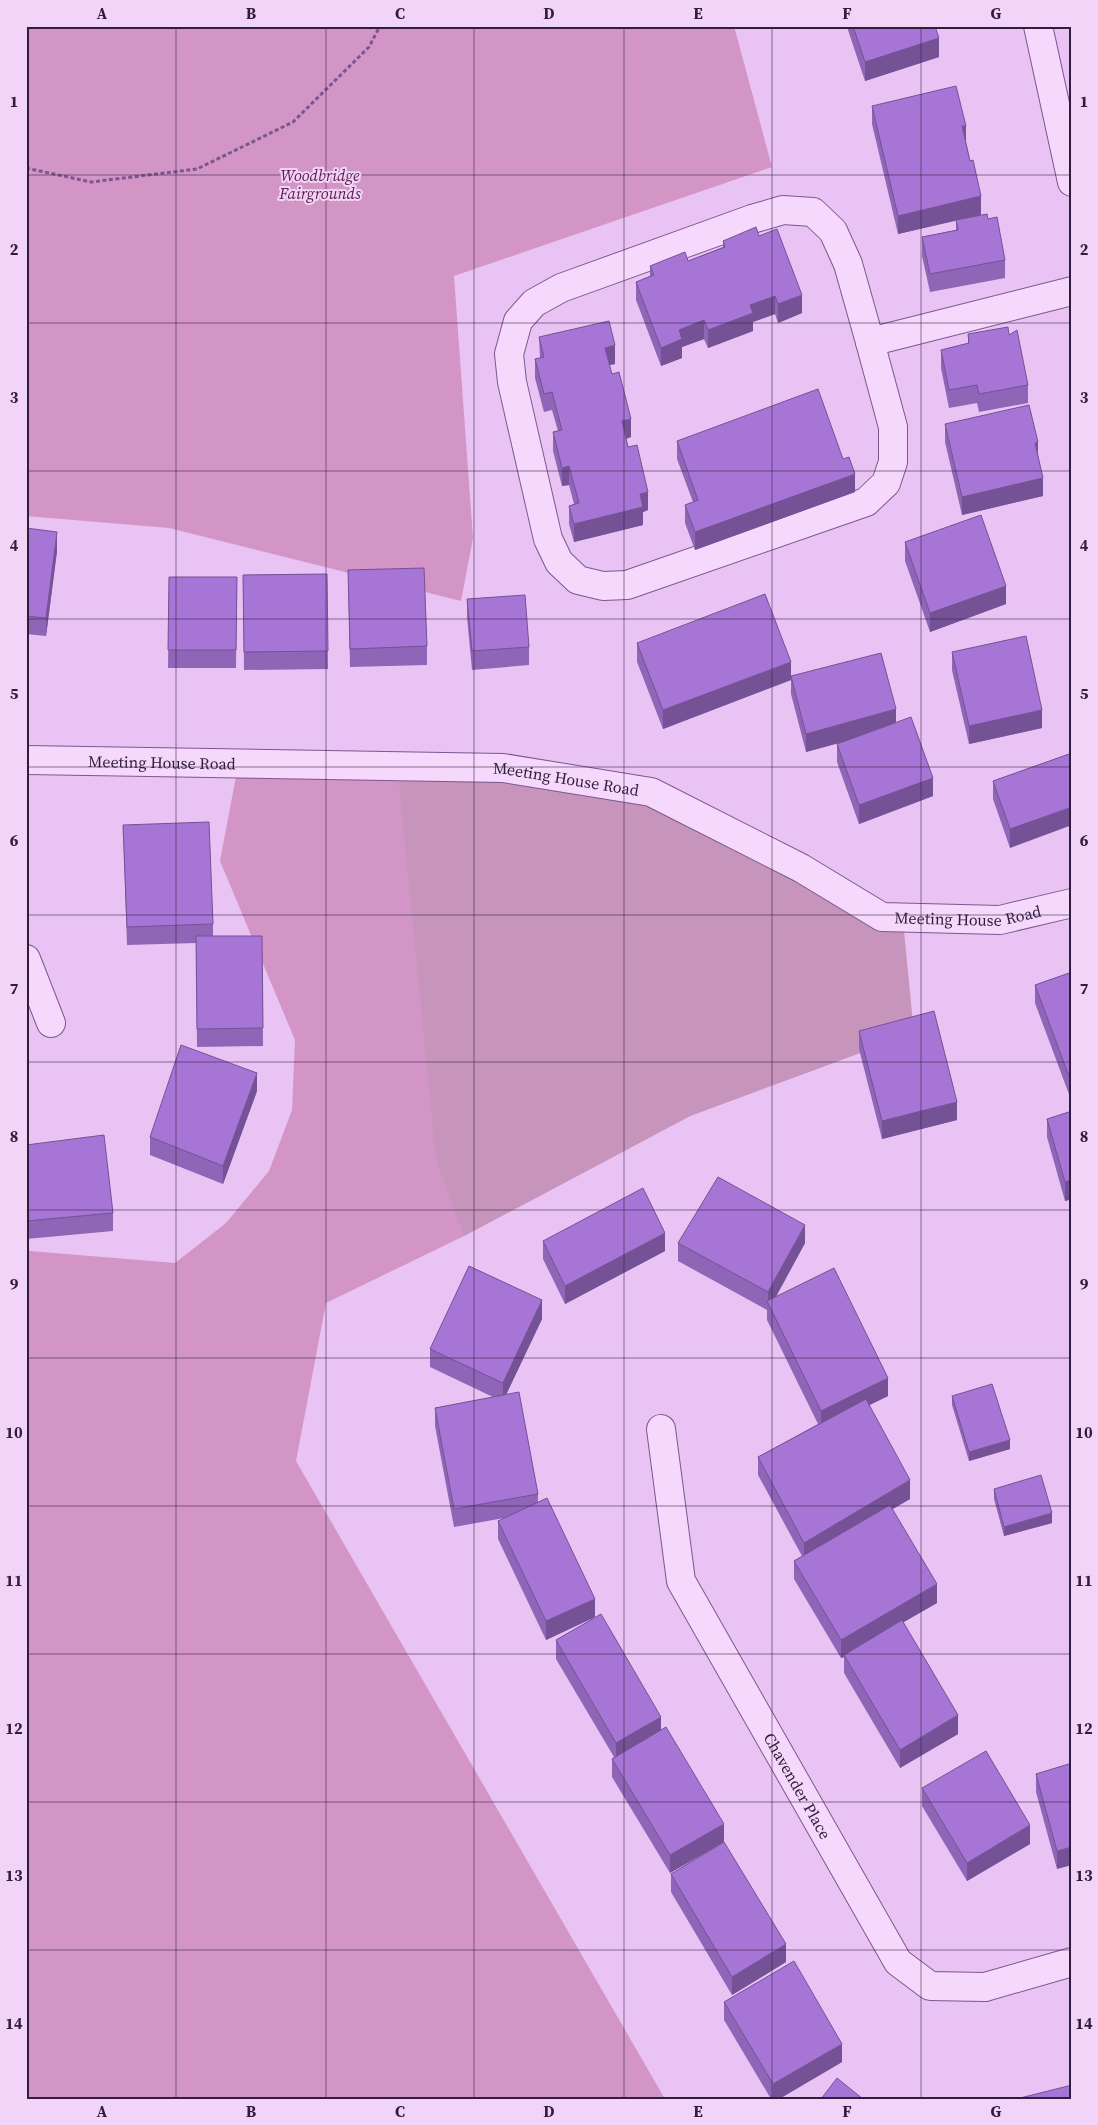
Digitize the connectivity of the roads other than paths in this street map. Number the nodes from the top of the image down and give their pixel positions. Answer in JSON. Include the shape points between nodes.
{"nodes":[{"id":1,"x":1038,"y":26,"type":"edge"},
{"id":2,"x":1072,"y":182,"type":"edge"},
{"id":3,"x":1072,"y":291,"type":"edge"},
{"id":4,"x":870,"y":342,"type":"junction"},
{"id":5,"x":26,"y":760,"type":"edge"},
{"id":6,"x":1072,"y":903,"type":"edge"},
{"id":7,"x":26,"y":960,"type":"edge"},
{"id":8,"x":51,"y":1023,"type":"dead end"},
{"id":9,"x":661,"y":1429,"type":"dead end"},
{"id":10,"x":1072,"y":1962,"type":"edge"}],
"edges":[{"from":1,"to":2,"type":"street"},
{"from":3,"to":4,"type":"street"},
{"from":4,"to":4,"type":"street","via":[[893,427],[893,462],[886,483],[866,502],[627,585],[603,586],[578,580],[558,562],[548,539],[512,382],[510,354],[518,321],[534,303],[562,288],[752,219],[783,210],[813,212],[833,231],[848,264]]},
{"from":5,"to":6,"type":"street","name":"Meeting House Road","via":[[503,768],[651,792],[801,868],[882,917],[1000,920]]},
{"from":7,"to":8,"type":"street"},
{"from":9,"to":10,"type":"street","name":"Chavender Place","via":[[681,1581],[898,1962],[930,1986],[985,1987]]}]}
